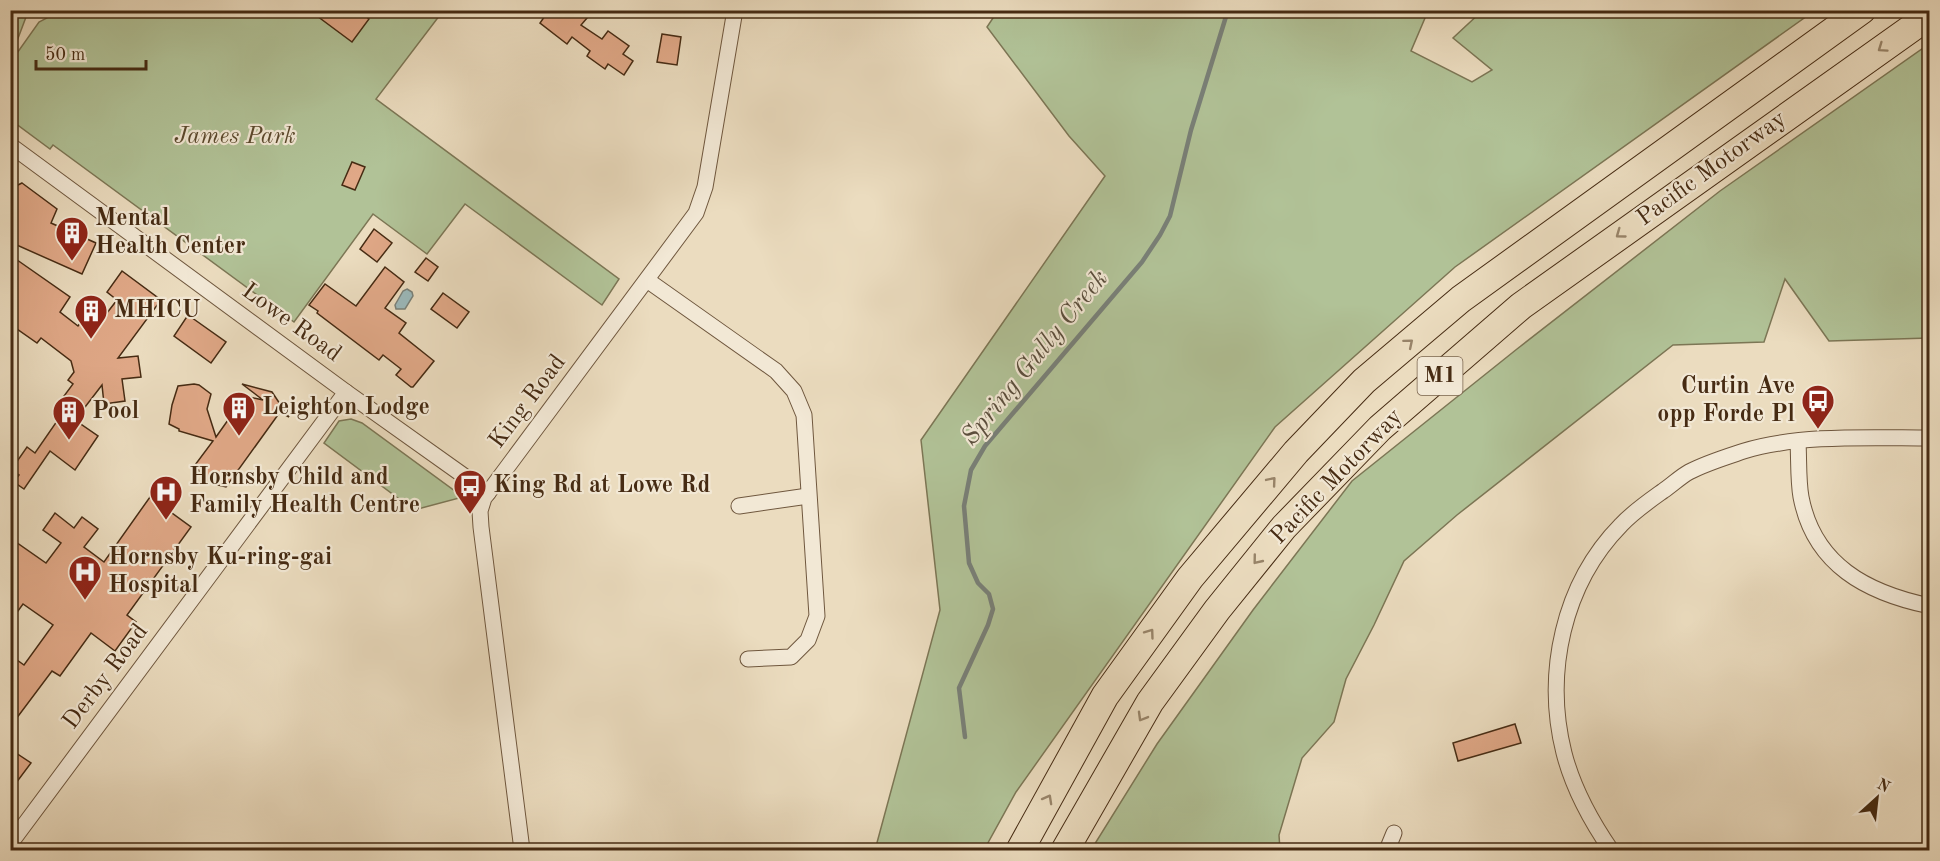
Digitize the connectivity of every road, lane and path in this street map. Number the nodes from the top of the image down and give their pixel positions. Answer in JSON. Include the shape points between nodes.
{"nodes":[{"id":1,"x":735,"y":10,"type":"edge"},
{"id":2,"x":1862,"y":10,"type":"edge"},
{"id":3,"x":1929,"y":15,"type":"edge"},
{"id":4,"x":10,"y":145,"type":"edge"},
{"id":5,"x":647,"y":280,"type":"junction"},
{"id":6,"x":346,"y":392,"type":"junction"},
{"id":7,"x":1929,"y":438,"type":"edge"},
{"id":8,"x":1797,"y":442,"type":"junction"},
{"id":9,"x":488,"y":493,"type":"junction"},
{"id":10,"x":808,"y":496,"type":"junction"},
{"id":11,"x":739,"y":506,"type":"dead end"},
{"id":12,"x":1929,"y":606,"type":"edge"},
{"id":13,"x":748,"y":659,"type":"dead end"},
{"id":14,"x":1394,"y":833,"type":"dead end"},
{"id":15,"x":10,"y":844,"type":"edge"},
{"id":16,"x":1605,"y":848,"type":"edge"},
{"id":17,"x":522,"y":850,"type":"edge"},
{"id":18,"x":1020,"y":850,"type":"edge"},
{"id":19,"x":1065,"y":850,"type":"edge"},
{"id":20,"x":1387,"y":850,"type":"edge"}],
"edges":[{"from":1,"to":5,"type":"street","name":"King Road","via":[[705,187],[696,213]]},
{"from":18,"to":2,"type":"highway","name":"Pacific Motorway","number":"M1","one_way":true,"via":[[1105,696],[1190,578],[1296,452],[1364,381],[1461,299]]},
{"from":3,"to":19,"type":"highway","name":"Pacific Motorway","number":"M1","one_way":true,"via":[[1521,306],[1380,428],[1284,527],[1217,610],[1150,702]]},
{"from":4,"to":6,"type":"street","name":"Lowe Road"},
{"from":5,"to":9,"type":"street","name":"King Road"},
{"from":5,"to":10,"type":"street","via":[[776,371],[794,391],[804,415]]},
{"from":6,"to":9,"type":"street","name":"Lowe Road"},
{"from":6,"to":15,"type":"street","name":"Derby Road"},
{"from":7,"to":8,"type":"street"},
{"from":8,"to":12,"type":"street","via":[[1807,520],[1830,558],[1876,591]]},
{"from":8,"to":16,"type":"street","via":[[1747,450],[1689,472],[1622,524],[1576,591],[1562,636],[1556,680],[1560,726],[1571,774]]},
{"from":9,"to":17,"type":"street","name":"King Road","via":[[480,516]]},
{"from":10,"to":11,"type":"street"},
{"from":10,"to":13,"type":"street","via":[[817,616],[808,640],[791,657]]},
{"from":14,"to":20,"type":"street"}]}
